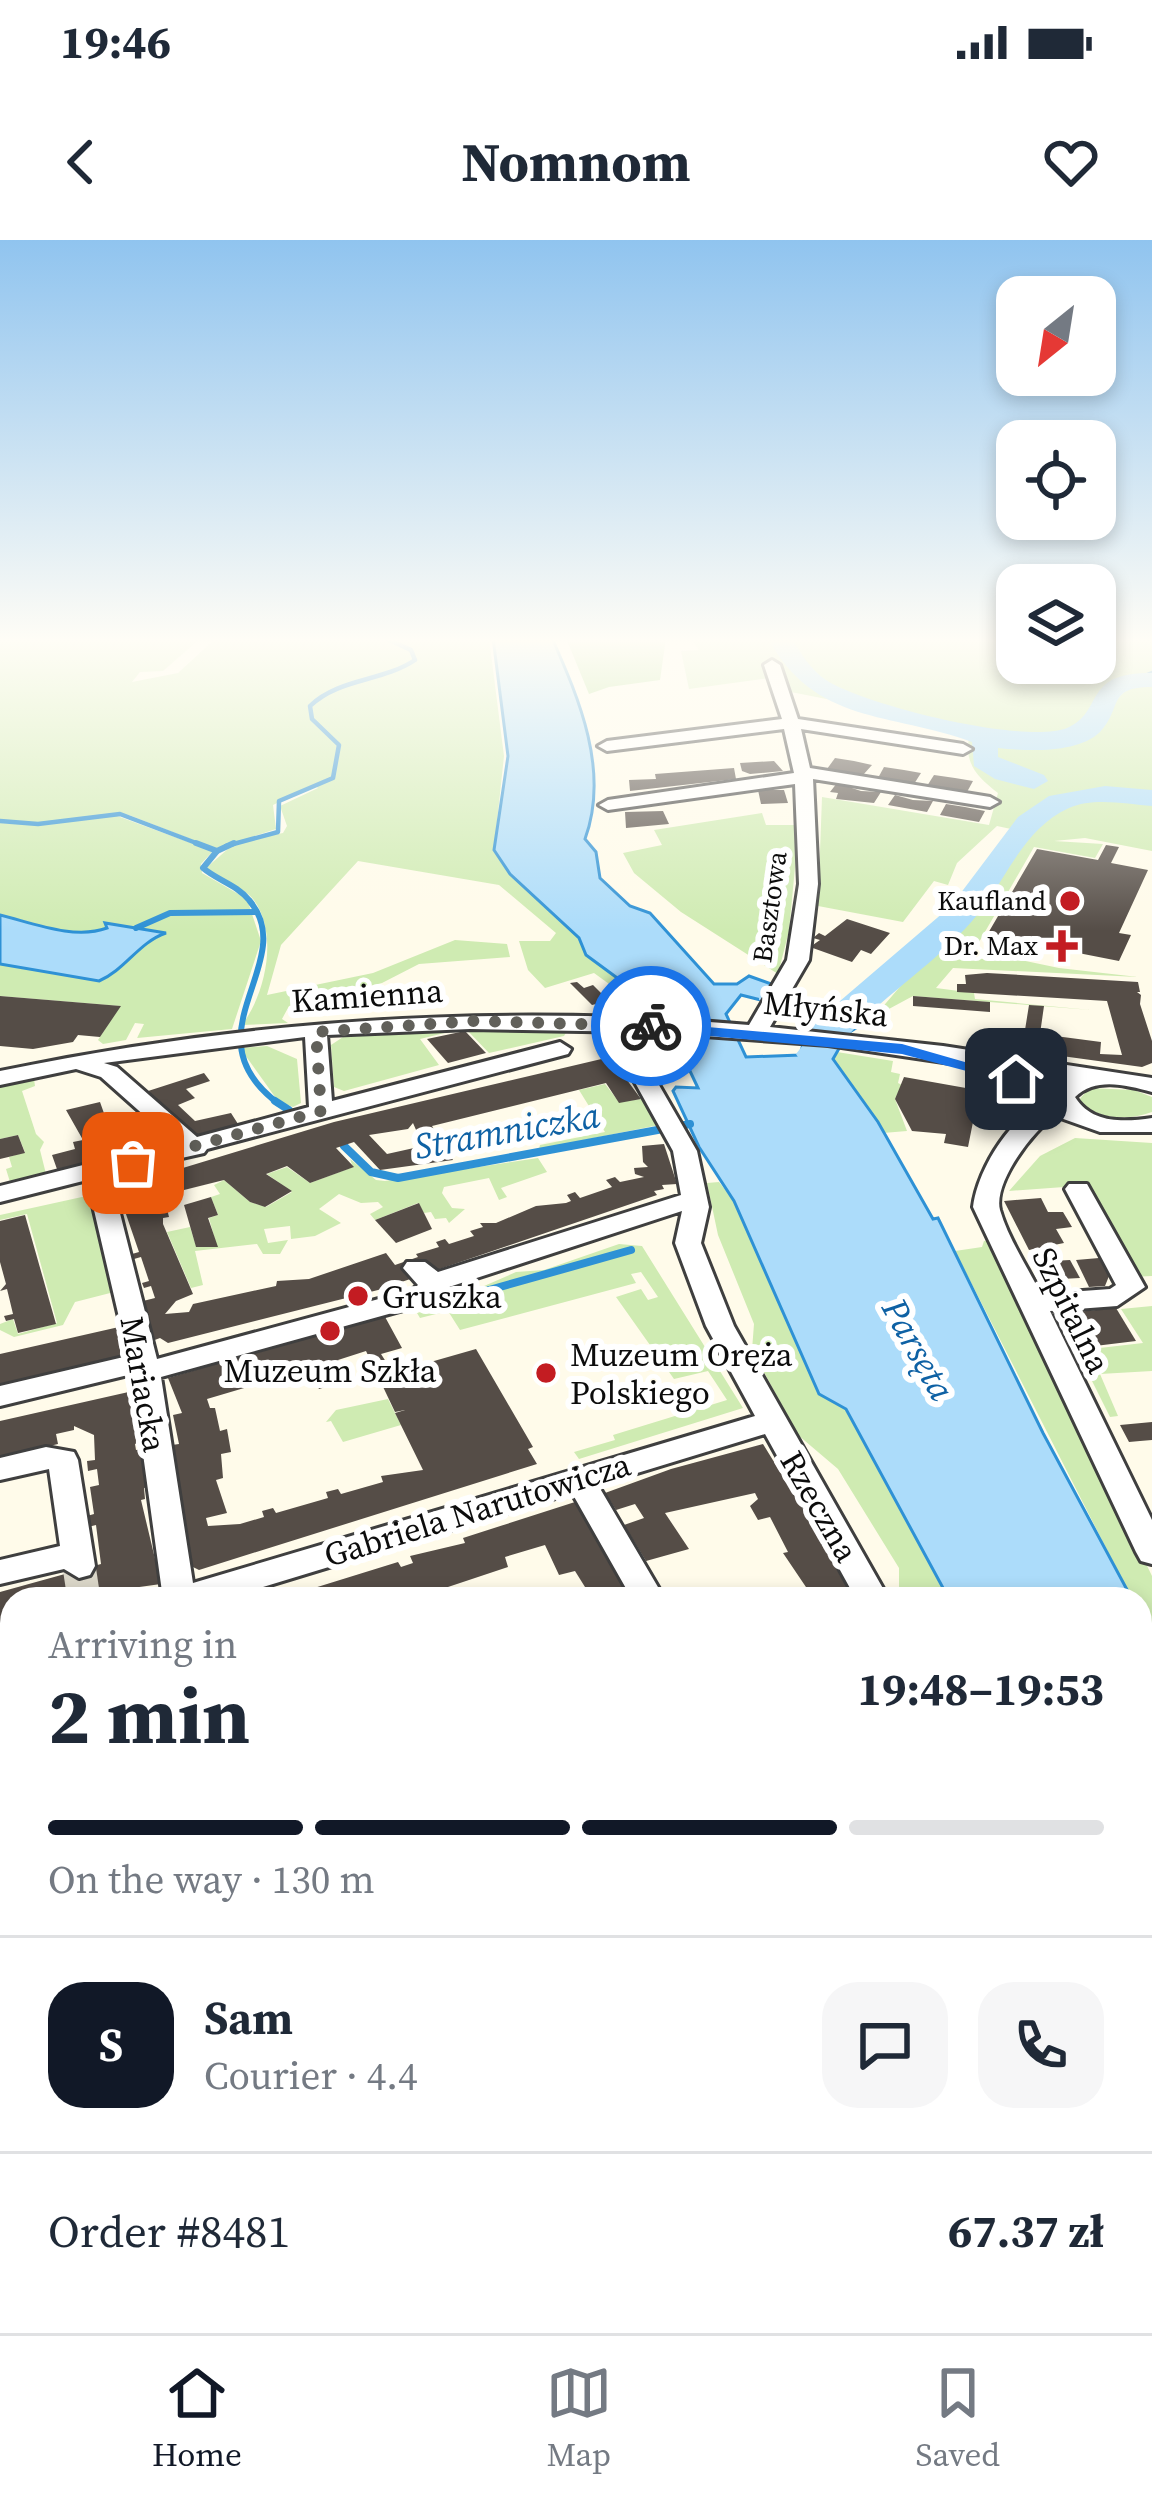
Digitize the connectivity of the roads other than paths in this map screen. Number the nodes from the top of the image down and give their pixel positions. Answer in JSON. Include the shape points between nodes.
{"nodes":[{"id":1,"x":691,"y":736,"type":"edge"},
{"id":2,"x":796,"y":736,"type":"edge"},
{"id":3,"x":876,"y":736,"type":"edge"},
{"id":4,"x":608,"y":746,"type":"dead end"},
{"id":5,"x":963,"y":749,"type":"dead end"},
{"id":6,"x":806,"y":775,"type":"junction"},
{"id":7,"x":990,"y":802,"type":"dead end"},
{"id":8,"x":608,"y":805,"type":"dead end"},
{"id":9,"x":657,"y":1027,"type":"junction"},
{"id":10,"x":316,"y":1032,"type":"junction"},
{"id":11,"x":750,"y":1034,"type":"junction"},
{"id":12,"x":560,"y":1049,"type":"dead end"},
{"id":13,"x":902,"y":1049,"type":"junction"},
{"id":14,"x":70,"y":1062,"type":"junction"},
{"id":15,"x":0,"y":1078,"type":"edge"},
{"id":16,"x":1096,"y":1078,"type":"junction"},
{"id":17,"x":1152,"y":1085,"type":"edge"},
{"id":18,"x":321,"y":1111,"type":"junction"},
{"id":19,"x":1073,"y":1111,"type":"junction"},
{"id":20,"x":1152,"y":1126,"type":"edge"},
{"id":21,"x":195,"y":1148,"type":"junction"},
{"id":22,"x":97,"y":1172,"type":"junction"},
{"id":23,"x":1078,"y":1190,"type":"dead end"},
{"id":24,"x":0,"y":1194,"type":"edge"},
{"id":25,"x":695,"y":1199,"type":"junction"},
{"id":26,"x":1029,"y":1304,"type":"junction"},
{"id":27,"x":144,"y":1362,"type":"junction"},
{"id":28,"x":0,"y":1396,"type":"edge"},
{"id":29,"x":772,"y":1421,"type":"junction"},
{"id":30,"x":0,"y":1469,"type":"edge"},
{"id":31,"x":578,"y":1477,"type":"junction"},
{"id":32,"x":1152,"y":1552,"type":"edge"},
{"id":33,"x":0,"y":1572,"type":"edge"},
{"id":34,"x":179,"y":1587,"type":"edge"},
{"id":35,"x":220,"y":1587,"type":"edge"},
{"id":36,"x":642,"y":1587,"type":"edge"},
{"id":37,"x":866,"y":1587,"type":"edge"}],
"edges":[{"from":1,"to":4,"type":"street"},
{"from":2,"to":6,"type":"street","name":"Basztowa"},
{"from":3,"to":5,"type":"street"},
{"from":6,"to":7,"type":"street"},
{"from":6,"to":8,"type":"street"},
{"from":6,"to":11,"type":"street","name":"Basztowa","via":[[811,830],[797,960]]},
{"from":9,"to":10,"type":"street","name":"Kamienna","via":[[473,1021]]},
{"from":9,"to":11,"type":"street","name":"Kamienna"},
{"from":9,"to":25,"type":"street","name":"Rzeczna","via":[[633,1059],[676,1129]]},
{"from":10,"to":14,"type":"street","name":"Kamienna"},
{"from":10,"to":18,"type":"street"},
{"from":11,"to":13,"type":"street","name":"Młyńska"},
{"from":12,"to":18,"type":"street"},
{"from":13,"to":16,"type":"street","name":"Młyńska"},
{"from":13,"to":19,"type":"street","name":"Młyńska","via":[[996,1072]]},
{"from":14,"to":15,"type":"street","name":"Kamienna"},
{"from":14,"to":21,"type":"street","via":[[104,1068]]},
{"from":16,"to":17,"type":"street","name":"Młyńska"},
{"from":16,"to":19,"type":"street","via":[[1064,1093]]},
{"from":18,"to":21,"type":"street"},
{"from":19,"to":20,"type":"street","via":[[1122,1127]]},
{"from":19,"to":26,"type":"street","name":"Szpitalna","via":[[990,1183],[986,1207]]},
{"from":21,"to":22,"type":"street"},
{"from":22,"to":24,"type":"street"},
{"from":22,"to":27,"type":"street","name":"Mariacka"},
{"from":23,"to":26,"type":"street","via":[[1131,1287],[1117,1297]]},
{"from":25,"to":27,"type":"street","via":[[429,1279],[422,1296]]},
{"from":25,"to":29,"type":"street","name":"Rzeczna","via":[[690,1248],[724,1334]]},
{"from":26,"to":32,"type":"street","name":"Szpitalna"},
{"from":27,"to":28,"type":"street"},
{"from":27,"to":34,"type":"street","name":"Mariacka"},
{"from":29,"to":31,"type":"street","name":"Gabriela Narutowicza"},
{"from":29,"to":37,"type":"street","name":"Rzeczna"},
{"from":30,"to":33,"type":"street","via":[[63,1460],[78,1560]]},
{"from":31,"to":35,"type":"street","name":"Gabriela Narutowicza"},
{"from":31,"to":36,"type":"street"}]}
